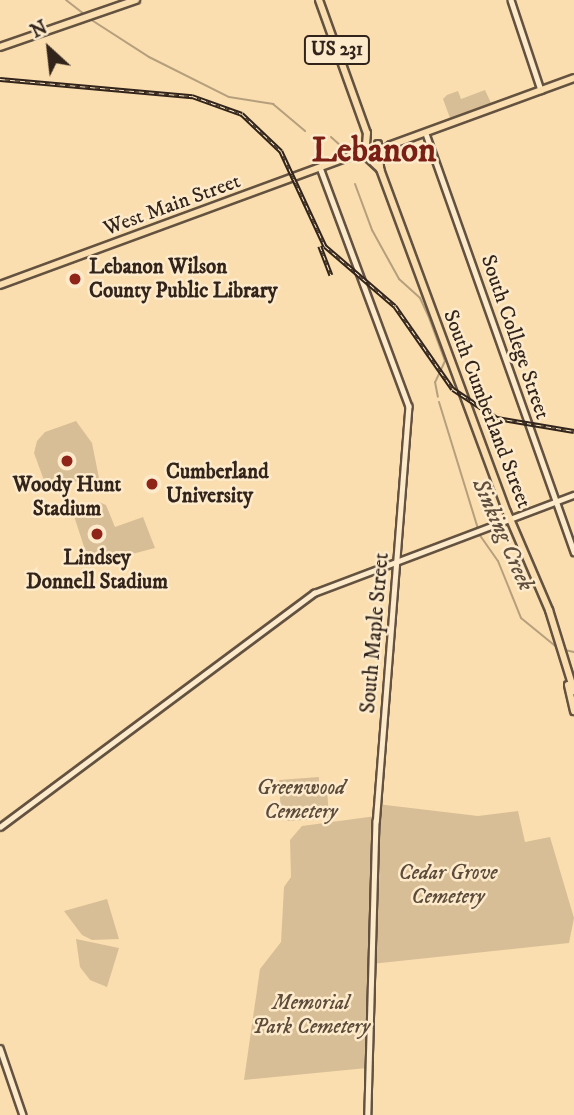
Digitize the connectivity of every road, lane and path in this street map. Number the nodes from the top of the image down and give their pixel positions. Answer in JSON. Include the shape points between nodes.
{"nodes":[{"id":1,"x":136,"y":0,"type":"edge"},
{"id":2,"x":319,"y":0,"type":"edge"},
{"id":3,"x":511,"y":0,"type":"edge"},
{"id":4,"x":0,"y":47,"type":"edge"},
{"id":5,"x":574,"y":78,"type":"edge"},
{"id":6,"x":541,"y":89,"type":"junction"},
{"id":7,"x":425,"y":132,"type":"junction"},
{"id":8,"x":366,"y":133,"type":"junction"},
{"id":9,"x":377,"y":143,"type":"junction"},
{"id":10,"x":391,"y":145,"type":"junction"},
{"id":11,"x":368,"y":154,"type":"junction"},
{"id":12,"x":381,"y":154,"type":"junction"},
{"id":13,"x":380,"y":169,"type":"junction"},
{"id":14,"x":321,"y":170,"type":"junction"},
{"id":15,"x":0,"y":285,"type":"edge"},
{"id":16,"x":574,"y":495,"type":"edge"},
{"id":17,"x":556,"y":502,"type":"junction"},
{"id":18,"x":510,"y":519,"type":"junction"},
{"id":19,"x":574,"y":552,"type":"edge"},
{"id":20,"x":397,"y":560,"type":"junction"},
{"id":21,"x":567,"y":673,"type":"junction"},
{"id":22,"x":574,"y":691,"type":"edge"},
{"id":23,"x":574,"y":711,"type":"edge"},
{"id":24,"x":0,"y":827,"type":"edge"},
{"id":25,"x":0,"y":1048,"type":"edge"},
{"id":26,"x":23,"y":1115,"type":"edge"},
{"id":27,"x":368,"y":1115,"type":"edge"}],
"edges":[{"from":1,"to":4,"type":"main road"},
{"from":2,"to":8,"type":"main road","number":"US 231"},
{"from":3,"to":6,"type":"street"},
{"from":5,"to":6,"type":"main road"},
{"from":6,"to":7,"type":"main road"},
{"from":7,"to":10,"type":"main road"},
{"from":7,"to":17,"type":"main road","name":"South College Street"},
{"from":8,"to":9,"type":"main road","number":"US 231"},
{"from":8,"to":11,"type":"main road","number":"US 231"},
{"from":9,"to":10,"type":"main road"},
{"from":9,"to":11,"type":"main road"},
{"from":9,"to":12,"type":"main road","number":"US 231"},
{"from":10,"to":12,"type":"main road"},
{"from":11,"to":12,"type":"main road"},
{"from":11,"to":13,"type":"main road","name":"South Cumberland Street"},
{"from":11,"to":14,"type":"main road","name":"West Main Street"},
{"from":12,"to":13,"type":"main road"},
{"from":13,"to":18,"type":"main road","name":"South Cumberland Street"},
{"from":14,"to":15,"type":"main road","name":"West Main Street"},
{"from":14,"to":20,"type":"street","name":"South Maple Street","via":[[409,406]]},
{"from":16,"to":17,"type":"street"},
{"from":17,"to":18,"type":"street"},
{"from":17,"to":19,"type":"main road","name":"South College Street"},
{"from":18,"to":20,"type":"street"},
{"from":18,"to":21,"type":"main road","name":"South Cumberland Street","via":[[557,633]]},
{"from":20,"to":24,"type":"street","via":[[301,601]]},
{"from":20,"to":27,"type":"street","name":"South Maple Street","via":[[375,843]]},
{"from":21,"to":22,"type":"main road","name":"South Cumberland Street"},
{"from":21,"to":23,"type":"main road","name":"South Cumberland Street"},
{"from":25,"to":26,"type":"street"}]}
